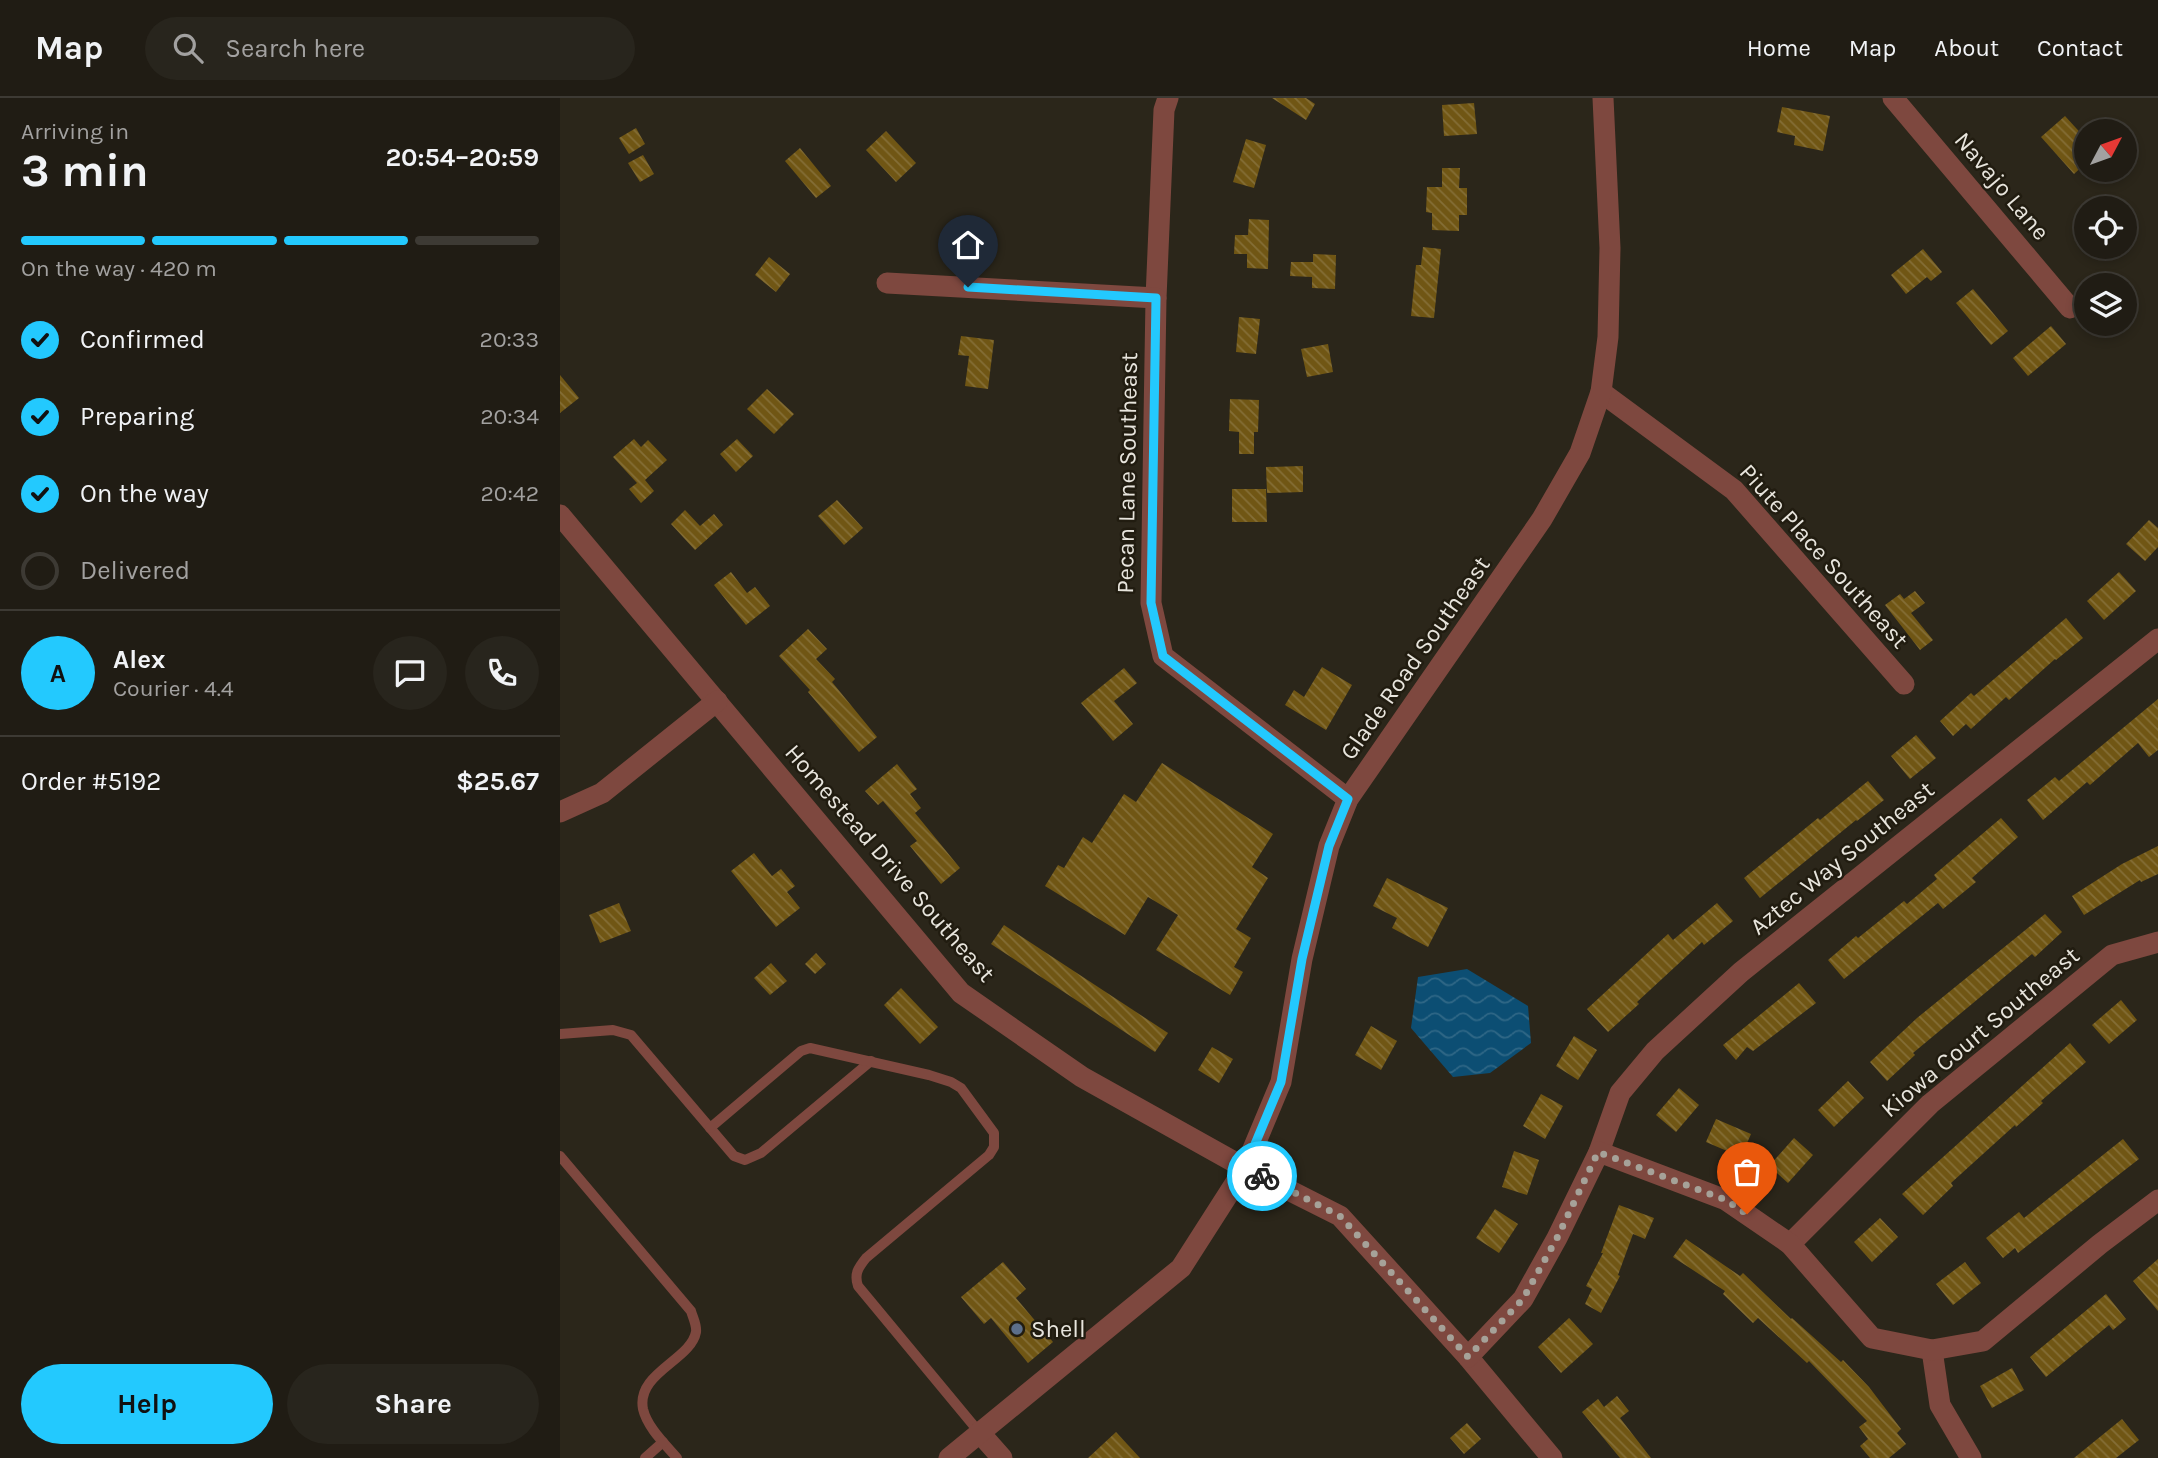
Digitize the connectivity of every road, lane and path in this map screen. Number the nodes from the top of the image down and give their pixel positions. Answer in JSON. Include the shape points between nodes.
{"nodes":[{"id":1,"x":1168,"y":98,"type":"edge"},
{"id":2,"x":1603,"y":98,"type":"edge"},
{"id":3,"x":1894,"y":98,"type":"edge"},
{"id":4,"x":887,"y":282,"type":"dead end"},
{"id":5,"x":1156,"y":298,"type":"junction"},
{"id":6,"x":2070,"y":308,"type":"dead end"},
{"id":7,"x":1601,"y":392,"type":"junction"},
{"id":8,"x":560,"y":515,"type":"edge"},
{"id":9,"x":2158,"y":639,"type":"edge"},
{"id":10,"x":1904,"y":684,"type":"dead end"},
{"id":11,"x":717,"y":701,"type":"junction"},
{"id":12,"x":1348,"y":799,"type":"junction"},
{"id":13,"x":560,"y":812,"type":"edge"},
{"id":14,"x":2158,"y":942,"type":"edge"},
{"id":15,"x":560,"y":1034,"type":"edge"},
{"id":16,"x":870,"y":1061,"type":"junction"},
{"id":17,"x":710,"y":1128,"type":"junction"},
{"id":18,"x":1598,"y":1152,"type":"junction"},
{"id":19,"x":560,"y":1156,"type":"edge"},
{"id":20,"x":1245,"y":1168,"type":"junction"},
{"id":21,"x":2158,"y":1200,"type":"edge"},
{"id":22,"x":1790,"y":1244,"type":"junction"},
{"id":23,"x":1932,"y":1350,"type":"junction"},
{"id":24,"x":1468,"y":1357,"type":"junction"},
{"id":25,"x":979,"y":1432,"type":"junction"},
{"id":26,"x":663,"y":1442,"type":"junction"},
{"id":27,"x":645,"y":1458,"type":"edge"},
{"id":28,"x":677,"y":1458,"type":"edge"},
{"id":29,"x":949,"y":1458,"type":"edge"},
{"id":30,"x":1002,"y":1458,"type":"edge"},
{"id":31,"x":1552,"y":1458,"type":"edge"},
{"id":32,"x":1970,"y":1458,"type":"edge"}],
"edges":[{"from":1,"to":5,"type":"street","name":"Pecan Lane Southeast"},
{"from":2,"to":7,"type":"street","name":"Glade Road Southeast","via":[[1610,248],[1608,337]]},
{"from":3,"to":6,"type":"street","name":"Navajo Lane"},
{"from":4,"to":5,"type":"street"},
{"from":5,"to":12,"type":"street","name":"Pecan Lane Southeast","via":[[1151,603],[1163,656]]},
{"from":7,"to":10,"type":"street","name":"Piute Place Southeast","via":[[1734,489]]},
{"from":7,"to":12,"type":"street","name":"Glade Road Southeast","via":[[1580,453],[1542,519]]},
{"from":8,"to":11,"type":"street","name":"Homestead Drive Southeast"},
{"from":9,"to":18,"type":"street","name":"Aztec Way Southeast","via":[[1741,972],[1655,1051],[1620,1093]]},
{"from":11,"to":13,"type":"street","via":[[602,793]]},
{"from":11,"to":20,"type":"street","name":"Homestead Drive Southeast","via":[[961,993],[1082,1077]]},
{"from":12,"to":20,"type":"street","name":"Glade Road Southeast","via":[[1329,846],[1302,959],[1281,1082]]},
{"from":14,"to":22,"type":"street","name":"Kiowa Court Southeast","via":[[2112,955],[1930,1104]]},
{"from":15,"to":17,"type":"lane","via":[[613,1030],[631,1035]]},
{"from":16,"to":17,"type":"lane","via":[[810,1048],[801,1051]]},
{"from":16,"to":17,"type":"lane","via":[[754,1157],[734,1156]]},
{"from":16,"to":25,"type":"lane","via":[[951,1082],[961,1088],[994,1133],[989,1155],[866,1258],[856,1279]]},
{"from":18,"to":22,"type":"street","via":[[1726,1200]]},
{"from":18,"to":24,"type":"street","name":"Aztec Way Southeast","via":[[1523,1299]]},
{"from":19,"to":26,"type":"lane","via":[[691,1311],[696,1333],[690,1344],[646,1387],[643,1397],[648,1422]]},
{"from":20,"to":24,"type":"street","name":"Homestead Drive Southeast","via":[[1340,1216]]},
{"from":20,"to":25,"type":"street","name":"Glade Road Southeast","via":[[1181,1268]]},
{"from":21,"to":23,"type":"street","via":[[1983,1341]]},
{"from":22,"to":23,"type":"street","via":[[1872,1338]]},
{"from":23,"to":32,"type":"street","via":[[1940,1405]]},
{"from":24,"to":31,"type":"street","name":"Homestead Drive Southeast"},
{"from":25,"to":29,"type":"street","name":"Glade Road Southeast"},
{"from":25,"to":30,"type":"street"},
{"from":26,"to":27,"type":"lane"},
{"from":26,"to":28,"type":"lane"}]}
